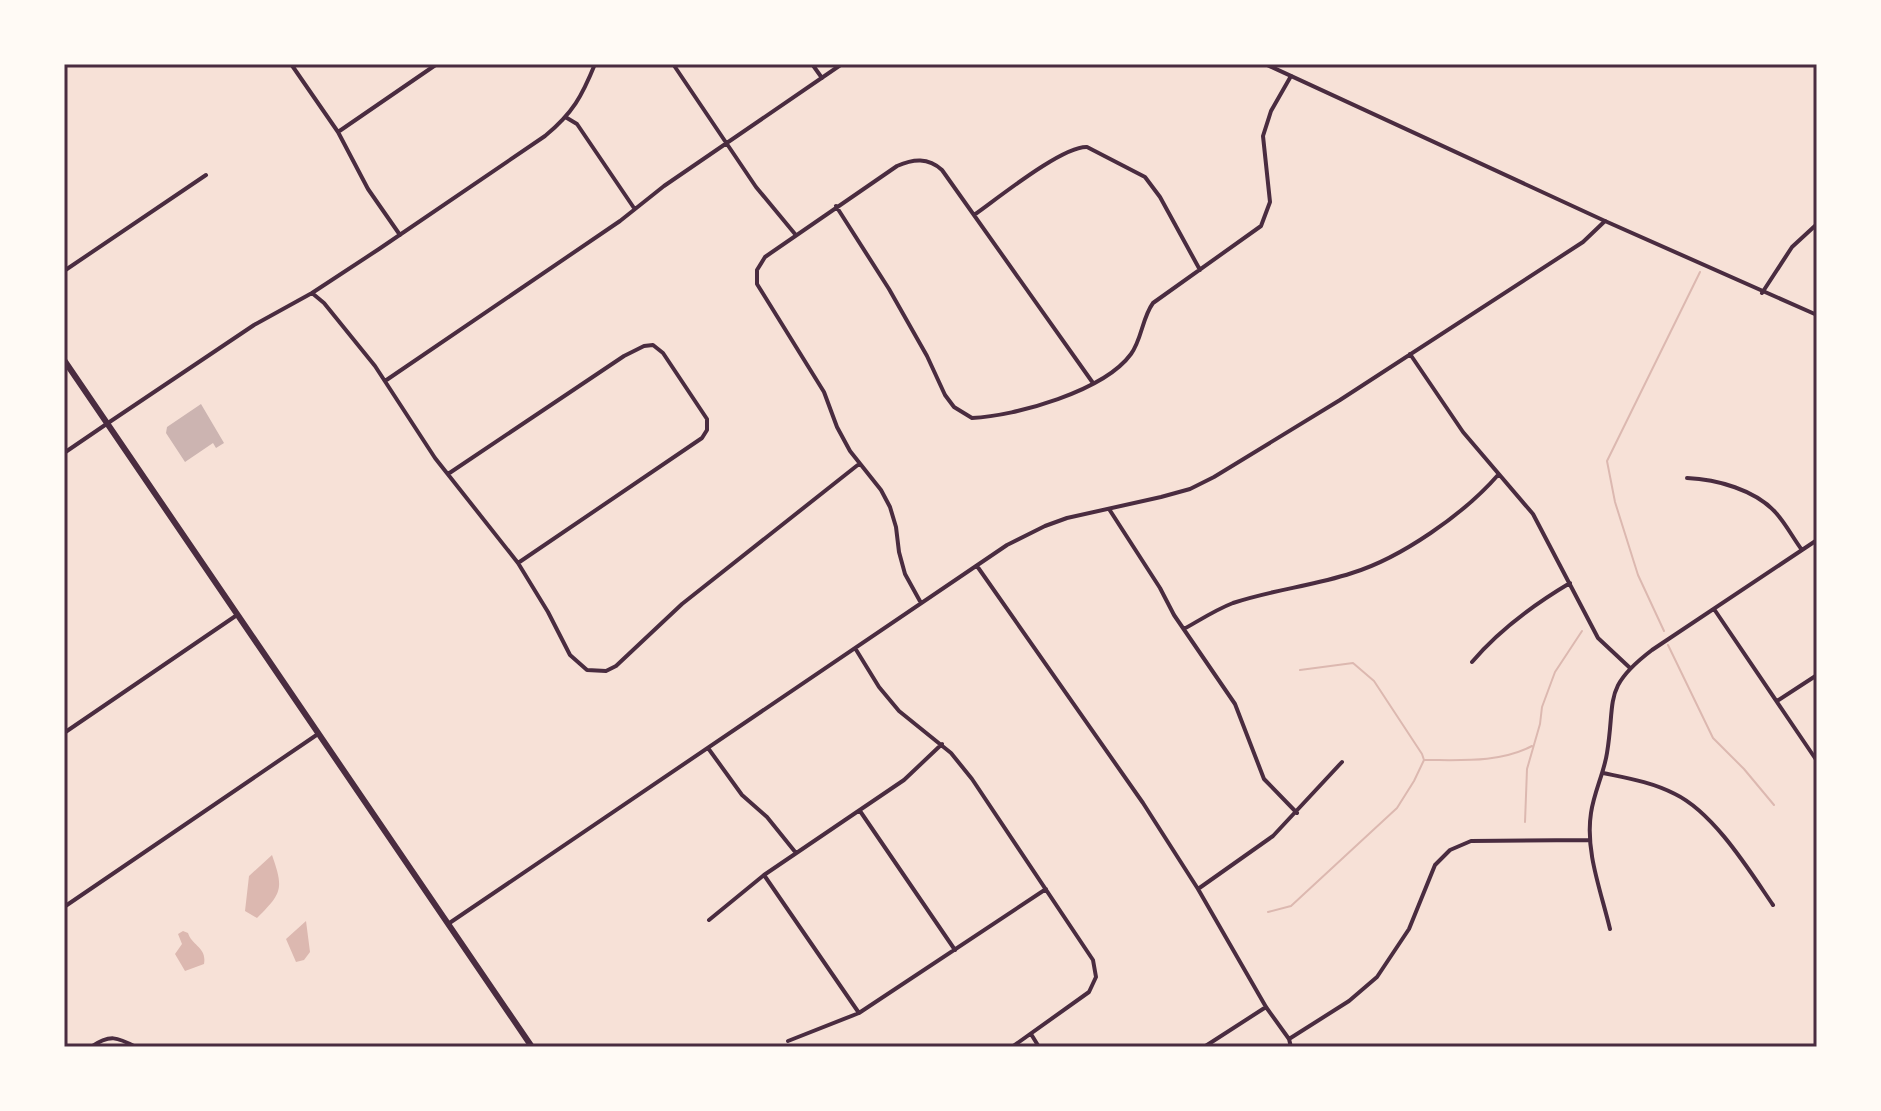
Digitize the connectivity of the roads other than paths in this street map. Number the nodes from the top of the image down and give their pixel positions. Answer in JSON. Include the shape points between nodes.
{"nodes":[{"id":1,"x":291,"y":64,"type":"edge"},
{"id":2,"x":437,"y":64,"type":"edge"},
{"id":3,"x":595,"y":64,"type":"edge"},
{"id":4,"x":673,"y":64,"type":"edge"},
{"id":5,"x":812,"y":64,"type":"edge"},
{"id":6,"x":842,"y":64,"type":"edge"},
{"id":7,"x":1265,"y":64,"type":"edge"},
{"id":8,"x":1291,"y":76,"type":"junction"},
{"id":9,"x":822,"y":78,"type":"junction"},
{"id":10,"x":567,"y":118,"type":"junction"},
{"id":11,"x":338,"y":132,"type":"junction"},
{"id":12,"x":727,"y":142,"type":"junction"},
{"id":13,"x":206,"y":175,"type":"dead end"},
{"id":14,"x":836,"y":206,"type":"junction"},
{"id":15,"x":635,"y":209,"type":"junction"},
{"id":16,"x":974,"y":215,"type":"junction"},
{"id":17,"x":1605,"y":221,"type":"junction"},
{"id":18,"x":1817,"y":224,"type":"edge"},
{"id":19,"x":795,"y":234,"type":"junction"},
{"id":20,"x":400,"y":235,"type":"junction"},
{"id":21,"x":1200,"y":270,"type":"junction"},
{"id":22,"x":64,"y":271,"type":"edge"},
{"id":23,"x":312,"y":293,"type":"junction"},
{"id":24,"x":1762,"y":293,"type":"junction"},
{"id":25,"x":1817,"y":315,"type":"edge"},
{"id":26,"x":1410,"y":354,"type":"junction"},
{"id":27,"x":64,"y":360,"type":"edge"},
{"id":28,"x":385,"y":381,"type":"junction"},
{"id":29,"x":1093,"y":383,"type":"junction"},
{"id":30,"x":108,"y":423,"type":"junction"},
{"id":31,"x":64,"y":453,"type":"edge"},
{"id":32,"x":859,"y":464,"type":"junction"},
{"id":33,"x":448,"y":474,"type":"junction"},
{"id":34,"x":1498,"y":475,"type":"junction"},
{"id":35,"x":1687,"y":478,"type":"dead end"},
{"id":36,"x":1109,"y":509,"type":"junction"},
{"id":37,"x":1817,"y":540,"type":"edge"},
{"id":38,"x":1802,"y":550,"type":"junction"},
{"id":39,"x":518,"y":563,"type":"junction"},
{"id":40,"x":977,"y":566,"type":"junction"},
{"id":41,"x":1570,"y":583,"type":"junction"},
{"id":42,"x":921,"y":603,"type":"junction"},
{"id":43,"x":1714,"y":609,"type":"junction"},
{"id":44,"x":237,"y":615,"type":"junction"},
{"id":45,"x":1184,"y":629,"type":"junction"},
{"id":46,"x":855,"y":648,"type":"junction"},
{"id":47,"x":1472,"y":662,"type":"dead end"},
{"id":48,"x":1629,"y":667,"type":"junction"},
{"id":49,"x":1817,"y":675,"type":"edge"},
{"id":50,"x":1777,"y":701,"type":"junction"},
{"id":51,"x":64,"y":733,"type":"edge"},
{"id":52,"x":318,"y":734,"type":"junction"},
{"id":53,"x":942,"y":744,"type":"junction"},
{"id":54,"x":708,"y":748,"type":"junction"},
{"id":55,"x":1817,"y":761,"type":"edge"},
{"id":56,"x":1342,"y":762,"type":"dead end"},
{"id":57,"x":1603,"y":773,"type":"junction"},
{"id":58,"x":860,"y":811,"type":"junction"},
{"id":59,"x":1297,"y":813,"type":"junction"},
{"id":60,"x":1590,"y":840,"type":"junction"},
{"id":61,"x":796,"y":854,"type":"junction"},
{"id":62,"x":764,"y":875,"type":"junction"},
{"id":63,"x":1046,"y":889,"type":"junction"},
{"id":64,"x":1198,"y":889,"type":"junction"},
{"id":65,"x":1773,"y":905,"type":"dead end"},
{"id":66,"x":64,"y":907,"type":"edge"},
{"id":67,"x":709,"y":920,"type":"dead end"},
{"id":68,"x":448,"y":924,"type":"junction"},
{"id":69,"x":1610,"y":929,"type":"dead end"},
{"id":70,"x":955,"y":950,"type":"junction"},
{"id":71,"x":1266,"y":1007,"type":"junction"},
{"id":72,"x":859,"y":1013,"type":"junction"},
{"id":73,"x":1031,"y":1034,"type":"junction"},
{"id":74,"x":1289,"y":1039,"type":"junction"},
{"id":75,"x":788,"y":1041,"type":"dead end"},
{"id":76,"x":91,"y":1047,"type":"edge"},
{"id":77,"x":136,"y":1047,"type":"edge"},
{"id":78,"x":532,"y":1047,"type":"edge"},
{"id":79,"x":1012,"y":1047,"type":"edge"},
{"id":80,"x":1039,"y":1047,"type":"edge"},
{"id":81,"x":1204,"y":1047,"type":"edge"},
{"id":82,"x":1291,"y":1047,"type":"edge"}],
"edges":[{"from":1,"to":11,"type":"street"},
{"from":2,"to":11,"type":"street"},
{"from":3,"to":10,"type":"street"},
{"from":4,"to":12,"type":"street"},
{"from":5,"to":9,"type":"street"},
{"from":6,"to":9,"type":"street"},
{"from":7,"to":8,"type":"street"},
{"from":8,"to":17,"type":"street"},
{"from":8,"to":21,"type":"street","via":[[1263,136],[1270,194],[1267,214],[1255,232]]},
{"from":9,"to":12,"type":"street"},
{"from":10,"to":15,"type":"street","via":[[577,124]]},
{"from":10,"to":20,"type":"street"},
{"from":11,"to":20,"type":"street"},
{"from":12,"to":15,"type":"street"},
{"from":12,"to":19,"type":"street"},
{"from":13,"to":22,"type":"street"},
{"from":14,"to":16,"type":"street","via":[[897,166],[917,160],[942,170]]},
{"from":14,"to":19,"type":"street"},
{"from":14,"to":29,"type":"street","via":[[889,289],[945,395],[966,417],[1054,401]]},
{"from":15,"to":28,"type":"street"},
{"from":16,"to":21,"type":"street","via":[[1063,154],[1087,147],[1145,177]]},
{"from":16,"to":29,"type":"street"},
{"from":17,"to":24,"type":"street"},
{"from":17,"to":26,"type":"street","via":[[1583,242]]},
{"from":18,"to":24,"type":"street","via":[[1792,247]]},
{"from":19,"to":32,"type":"street","via":[[765,257],[757,284],[817,380]]},
{"from":20,"to":23,"type":"street"},
{"from":21,"to":29,"type":"street","via":[[1153,303],[1131,354]]},
{"from":23,"to":28,"type":"street"},
{"from":23,"to":30,"type":"street","via":[[254,325]]},
{"from":24,"to":25,"type":"street"},
{"from":26,"to":34,"type":"street"},
{"from":26,"to":36,"type":"street","via":[[1214,477],[1176,493]]},
{"from":27,"to":30,"type":"main road"},
{"from":28,"to":33,"type":"street"},
{"from":30,"to":31,"type":"street"},
{"from":30,"to":44,"type":"main road"},
{"from":32,"to":39,"type":"street","via":[[606,671],[587,670],[570,655]]},
{"from":32,"to":42,"type":"street","via":[[890,507],[905,574]]},
{"from":33,"to":39,"type":"street"},
{"from":33,"to":39,"type":"street","via":[[624,356],[653,345],[663,353],[707,419],[702,438]]},
{"from":34,"to":41,"type":"street","via":[[1533,514]]},
{"from":34,"to":45,"type":"street","via":[[1462,511],[1392,556],[1350,574],[1230,604]]},
{"from":35,"to":38,"type":"street","via":[[1708,479],[1768,505]]},
{"from":36,"to":40,"type":"street","via":[[1045,526]]},
{"from":36,"to":45,"type":"street"},
{"from":37,"to":38,"type":"street"},
{"from":38,"to":43,"type":"street"},
{"from":40,"to":42,"type":"street"},
{"from":40,"to":64,"type":"street"},
{"from":41,"to":47,"type":"street","via":[[1523,612]]},
{"from":41,"to":48,"type":"street","via":[[1598,638]]},
{"from":42,"to":46,"type":"street"},
{"from":43,"to":48,"type":"street"},
{"from":43,"to":50,"type":"street"},
{"from":44,"to":51,"type":"street"},
{"from":44,"to":52,"type":"main road"},
{"from":45,"to":59,"type":"street","via":[[1235,704],[1264,779]]},
{"from":46,"to":53,"type":"street","via":[[899,711]]},
{"from":46,"to":54,"type":"street"},
{"from":48,"to":57,"type":"street","via":[[1614,691]]},
{"from":49,"to":50,"type":"street"},
{"from":50,"to":55,"type":"street"},
{"from":52,"to":66,"type":"street"},
{"from":52,"to":68,"type":"main road"},
{"from":53,"to":58,"type":"street"},
{"from":53,"to":63,"type":"street"},
{"from":54,"to":61,"type":"street"},
{"from":54,"to":68,"type":"street"},
{"from":56,"to":59,"type":"street"},
{"from":57,"to":60,"type":"street","via":[[1591,808]]},
{"from":57,"to":65,"type":"street","via":[[1654,785],[1686,800]]},
{"from":58,"to":61,"type":"street"},
{"from":58,"to":70,"type":"street"},
{"from":59,"to":64,"type":"street","via":[[1257,849]]},
{"from":60,"to":69,"type":"street"},
{"from":60,"to":74,"type":"street","via":[[1471,841],[1450,850],[1435,865],[1409,929],[1377,977]]},
{"from":61,"to":62,"type":"street"},
{"from":62,"to":67,"type":"street"},
{"from":62,"to":72,"type":"street"},
{"from":63,"to":70,"type":"street"},
{"from":63,"to":73,"type":"street","via":[[1093,960],[1096,977],[1089,992]]},
{"from":64,"to":71,"type":"street"},
{"from":68,"to":78,"type":"main road"},
{"from":70,"to":72,"type":"street"},
{"from":71,"to":74,"type":"street"},
{"from":71,"to":81,"type":"street"},
{"from":72,"to":75,"type":"street"},
{"from":73,"to":79,"type":"street"},
{"from":73,"to":80,"type":"street"},
{"from":74,"to":82,"type":"street"},
{"from":76,"to":77,"type":"street","via":[[104,1038],[119,1038]]}]}
